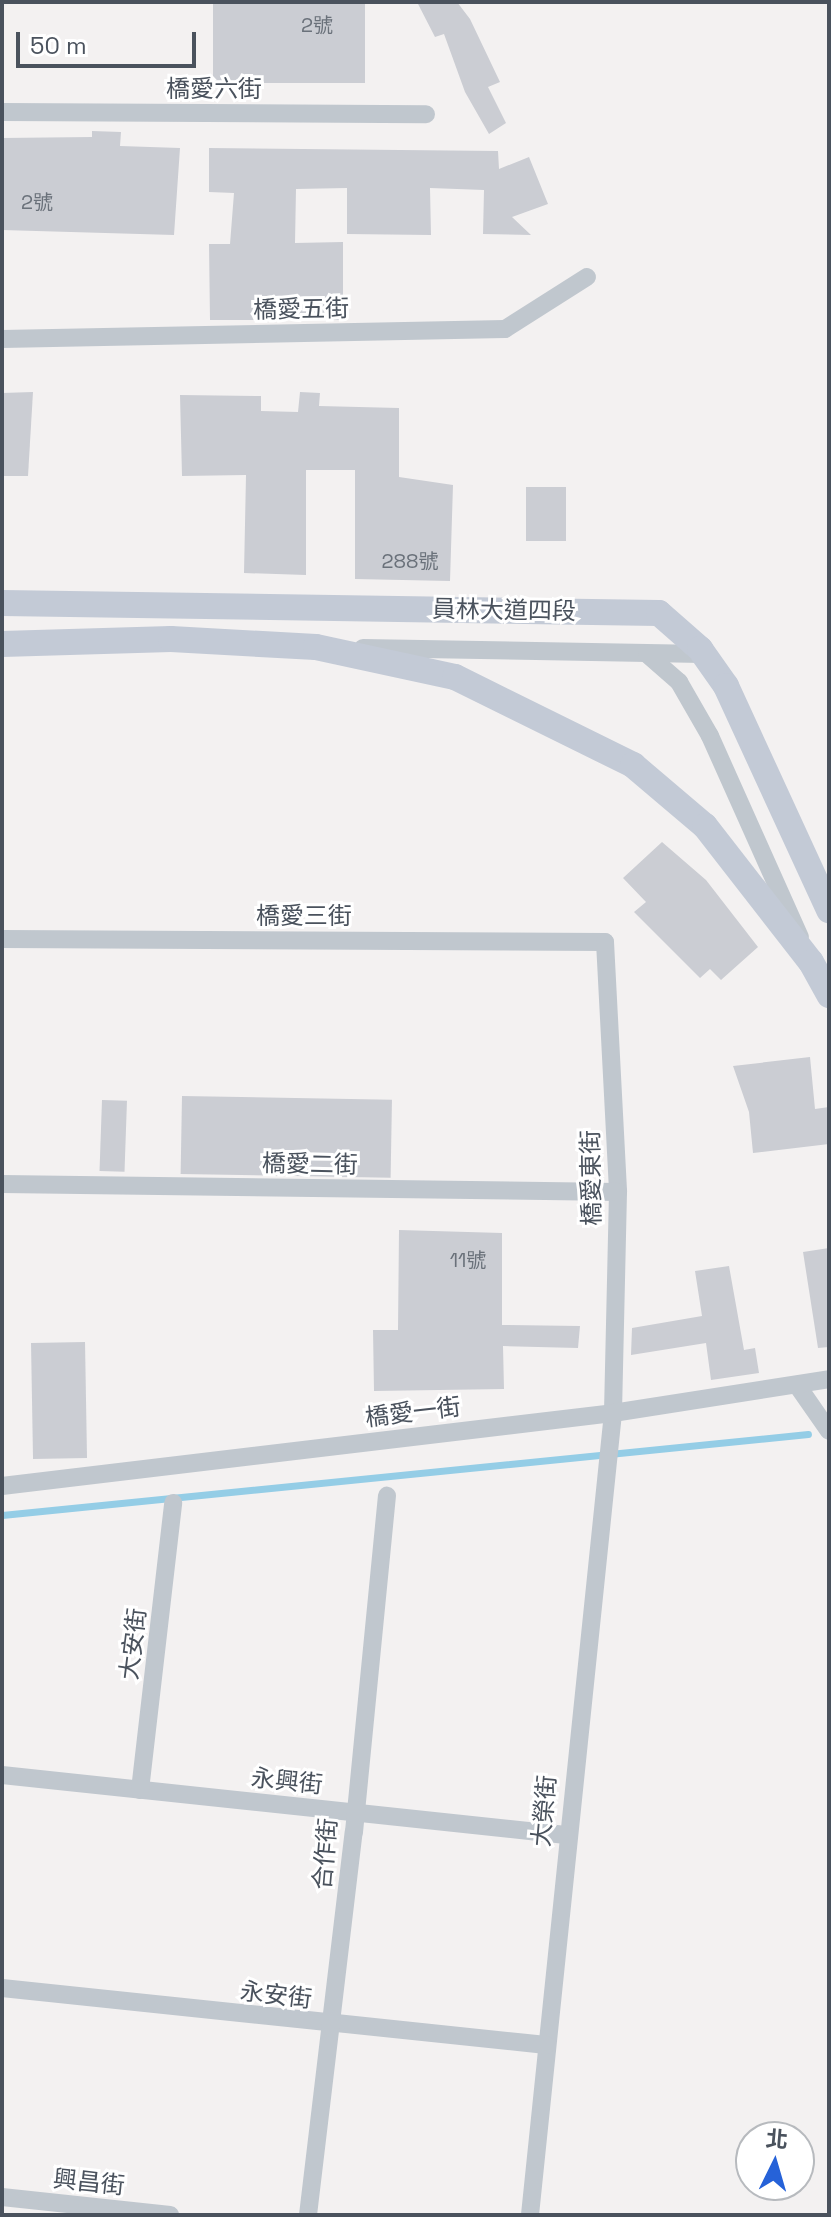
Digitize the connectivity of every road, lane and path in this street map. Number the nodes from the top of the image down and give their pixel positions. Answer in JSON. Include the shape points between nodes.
{"nodes":[{"id":1,"x":2,"y":112,"type":"edge"},
{"id":2,"x":426,"y":114,"type":"dead end"},
{"id":3,"x":587,"y":277,"type":"dead end"},
{"id":4,"x":2,"y":339,"type":"edge"},
{"id":5,"x":2,"y":603,"type":"edge"},
{"id":6,"x":2,"y":644,"type":"edge"},
{"id":7,"x":316,"y":647,"type":"junction"},
{"id":8,"x":647,"y":654,"type":"junction"},
{"id":9,"x":703,"y":654,"type":"junction"},
{"id":10,"x":829,"y":910,"type":"edge"},
{"id":11,"x":2,"y":939,"type":"edge"},
{"id":12,"x":605,"y":942,"type":"joint"},
{"id":13,"x":811,"y":962,"type":"junction"},
{"id":14,"x":829,"y":995,"type":"edge"},
{"id":15,"x":2,"y":1184,"type":"edge"},
{"id":16,"x":618,"y":1192,"type":"junction"},
{"id":17,"x":829,"y":1379,"type":"edge"},
{"id":18,"x":797,"y":1385,"type":"junction"},
{"id":19,"x":611,"y":1422,"type":"junction"},
{"id":20,"x":829,"y":1431,"type":"edge"},
{"id":21,"x":2,"y":1486,"type":"edge"},
{"id":22,"x":387,"y":1496,"type":"dead end"},
{"id":23,"x":173,"y":1503,"type":"dead end"},
{"id":24,"x":2,"y":1775,"type":"edge"},
{"id":25,"x":140,"y":1790,"type":"junction"},
{"id":26,"x":353,"y":1812,"type":"junction"},
{"id":27,"x":566,"y":1835,"type":"junction"},
{"id":28,"x":2,"y":1988,"type":"edge"},
{"id":29,"x":328,"y":2025,"type":"junction"},
{"id":30,"x":546,"y":2045,"type":"junction"},
{"id":31,"x":2,"y":2197,"type":"edge"},
{"id":32,"x":170,"y":2215,"type":"edge"},
{"id":33,"x":308,"y":2215,"type":"edge"},
{"id":34,"x":530,"y":2215,"type":"edge"}],
"edges":[{"from":1,"to":2,"type":"street","name":"橋愛六街"},
{"from":3,"to":4,"type":"street","name":"橋愛五街","via":[[505,329]]},
{"from":5,"to":9,"type":"main road","name":"員林大道四段","via":[[659,613]]},
{"from":6,"to":7,"type":"main road","via":[[171,639]]},
{"from":7,"to":8,"type":"street"},
{"from":7,"to":13,"type":"main road","via":[[455,677],[633,765],[705,826]]},
{"from":8,"to":9,"type":"street"},
{"from":8,"to":13,"type":"street","via":[[679,682],[710,736]]},
{"from":9,"to":10,"type":"main road","name":"員林大道四段","via":[[726,686],[763,760]]},
{"from":11,"to":12,"type":"street","name":"橋愛三街"},
{"from":12,"to":16,"type":"street","name":"橋愛東街"},
{"from":13,"to":14,"type":"main road"},
{"from":15,"to":16,"type":"street","name":"橋愛二街"},
{"from":16,"to":19,"type":"street","name":"橋愛東街"},
{"from":17,"to":18,"type":"street","name":"橋愛一街"},
{"from":18,"to":19,"type":"street","name":"橋愛一街"},
{"from":18,"to":20,"type":"street"},
{"from":19,"to":21,"type":"street","name":"橋愛一街"},
{"from":19,"to":27,"type":"street","name":"大榮街"},
{"from":22,"to":26,"type":"street","name":"合作街"},
{"from":23,"to":25,"type":"street","name":"大安街"},
{"from":24,"to":25,"type":"street","name":"永興街"},
{"from":25,"to":26,"type":"street","name":"永興街"},
{"from":26,"to":27,"type":"street","name":"永興街"},
{"from":26,"to":29,"type":"street","name":"合作街"},
{"from":27,"to":30,"type":"street","name":"大榮街"},
{"from":28,"to":29,"type":"street","name":"永安街"},
{"from":29,"to":30,"type":"street","name":"永安街"},
{"from":29,"to":33,"type":"street","name":"合作街"},
{"from":30,"to":34,"type":"street","name":"大榮街"},
{"from":31,"to":32,"type":"street","name":"興昌街"}]}
